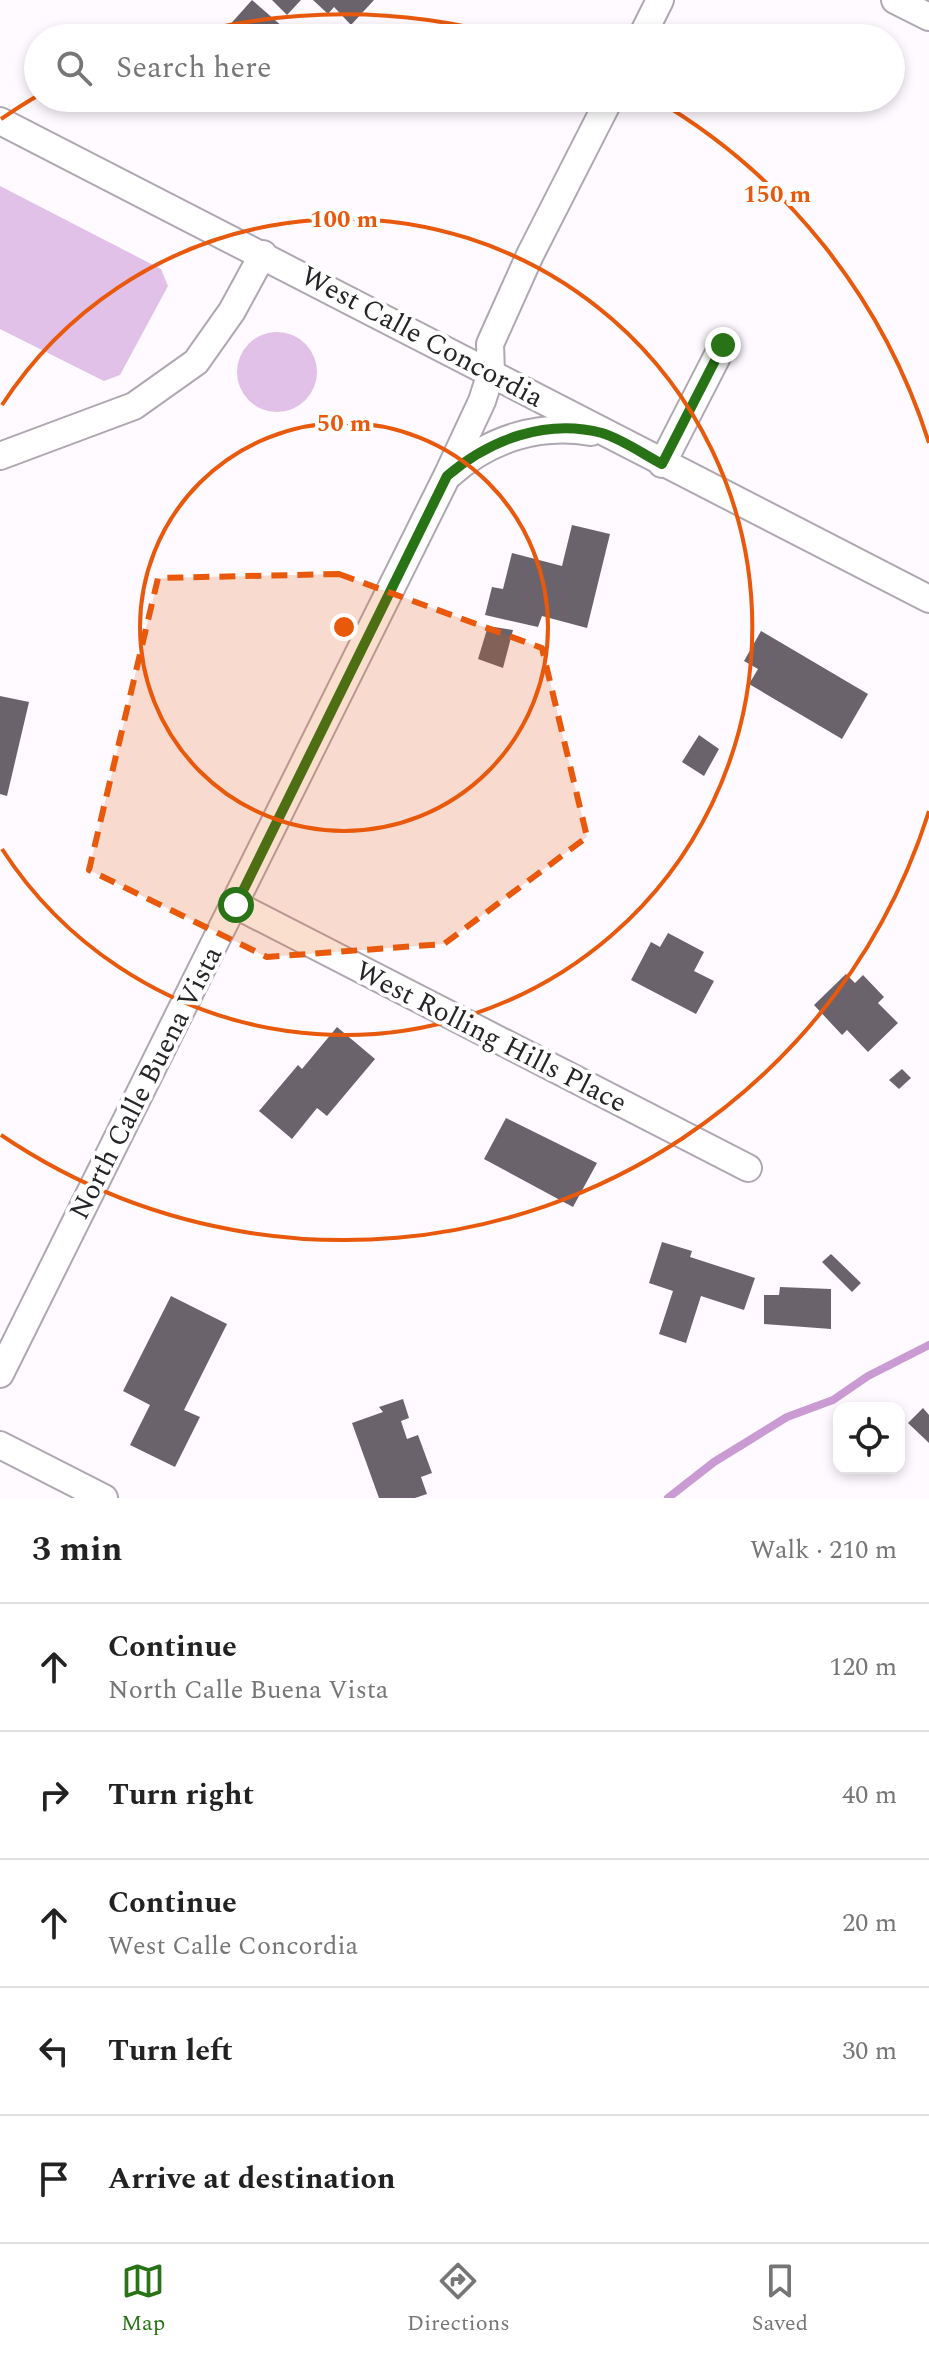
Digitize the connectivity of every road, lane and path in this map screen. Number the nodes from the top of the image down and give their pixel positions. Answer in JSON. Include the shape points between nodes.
{"nodes":[{"id":1,"x":660,"y":0,"type":"edge"},
{"id":2,"x":895,"y":0,"type":"edge"},
{"id":3,"x":929,"y":17,"type":"edge"},
{"id":4,"x":648,"y":24,"type":"edge"},
{"id":5,"x":603,"y":112,"type":"edge"},
{"id":6,"x":0,"y":121,"type":"edge"},
{"id":7,"x":263,"y":254,"type":"junction"},
{"id":8,"x":723,"y":345,"type":"dead end"},
{"id":9,"x":491,"y":373,"type":"junction"},
{"id":10,"x":604,"y":434,"type":"junction"},
{"id":11,"x":0,"y":456,"type":"edge"},
{"id":12,"x":662,"y":464,"type":"junction"},
{"id":13,"x":447,"y":476,"type":"junction"},
{"id":14,"x":929,"y":599,"type":"edge"},
{"id":15,"x":236,"y":905,"type":"junction"},
{"id":16,"x":748,"y":1168,"type":"dead end"},
{"id":17,"x":0,"y":1374,"type":"edge"},
{"id":18,"x":0,"y":1445,"type":"edge"},
{"id":19,"x":104,"y":1498,"type":"edge"}],
"edges":[{"from":1,"to":4,"type":"street"},
{"from":2,"to":3,"type":"street"},
{"from":5,"to":9,"type":"street","name":"North Calle Buena Vista","via":[[490,344]]},
{"from":6,"to":7,"type":"street","name":"West Calle Concordia"},
{"from":7,"to":9,"type":"street","name":"West Calle Concordia"},
{"from":7,"to":11,"type":"street","via":[[196,362],[134,406]]},
{"from":8,"to":12,"type":"street"},
{"from":9,"to":10,"type":"street","name":"West Calle Concordia"},
{"from":9,"to":13,"type":"street","name":"North Calle Buena Vista"},
{"from":10,"to":12,"type":"street","name":"West Calle Concordia"},
{"from":10,"to":13,"type":"street","via":[[564,429],[523,434],[482,450]]},
{"from":12,"to":14,"type":"street","name":"West Calle Concordia"},
{"from":13,"to":15,"type":"street","name":"North Calle Buena Vista"},
{"from":15,"to":16,"type":"street","name":"West Rolling Hills Place"},
{"from":15,"to":17,"type":"street","name":"North Calle Buena Vista"},
{"from":18,"to":19,"type":"street"}]}
